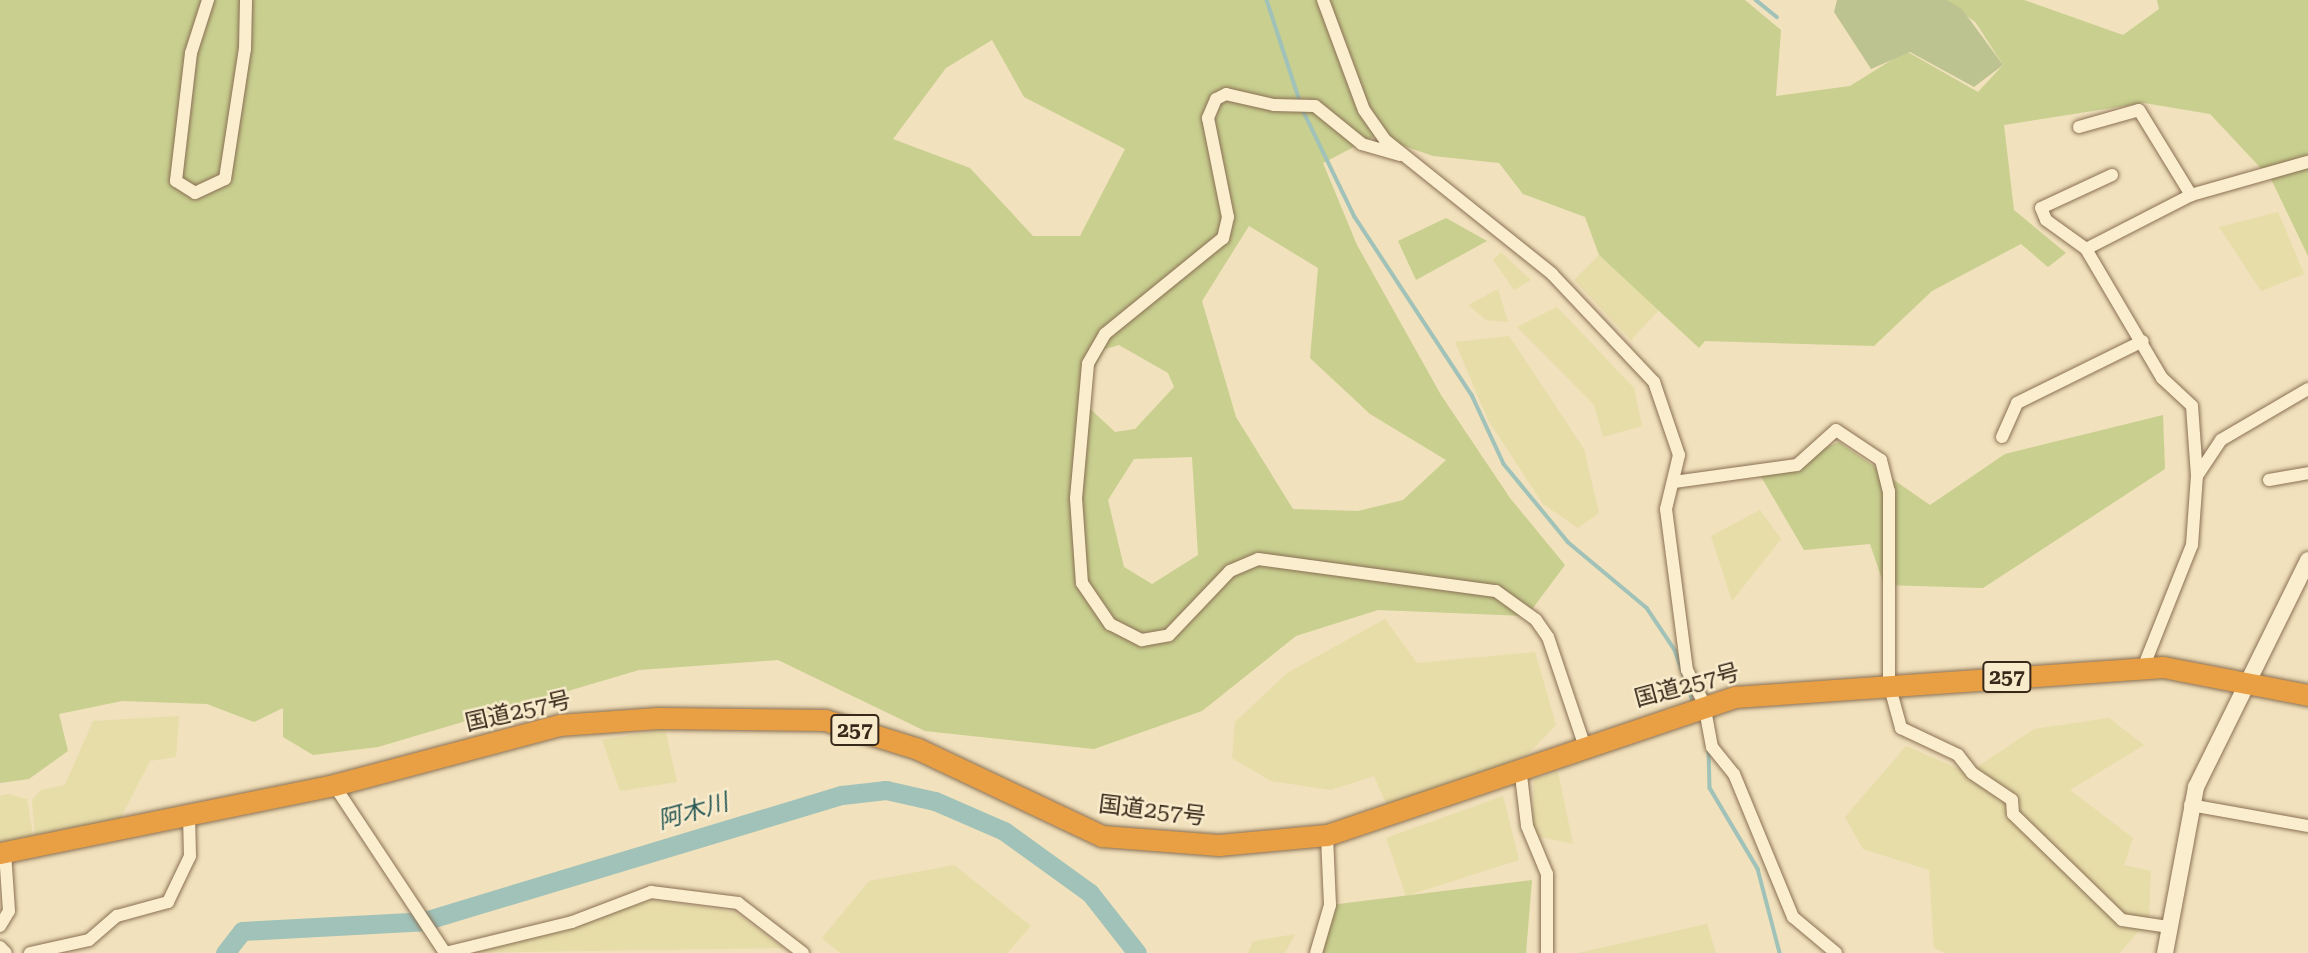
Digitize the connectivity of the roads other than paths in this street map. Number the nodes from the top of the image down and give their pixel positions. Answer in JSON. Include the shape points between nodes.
{"nodes":[{"id":1,"x":208,"y":0,"type":"edge"},
{"id":2,"x":246,"y":0,"type":"edge"},
{"id":3,"x":1323,"y":0,"type":"edge"},
{"id":4,"x":2079,"y":127,"type":"dead end"},
{"id":5,"x":1400,"y":155,"type":"junction"},
{"id":6,"x":2308,"y":162,"type":"edge"},
{"id":7,"x":2112,"y":175,"type":"dead end"},
{"id":8,"x":2191,"y":195,"type":"junction"},
{"id":9,"x":2086,"y":249,"type":"junction"},
{"id":10,"x":2143,"y":341,"type":"junction"},
{"id":11,"x":2306,"y":393,"type":"edge"},
{"id":12,"x":2002,"y":437,"type":"dead end"},
{"id":13,"x":2308,"y":473,"type":"edge"},
{"id":14,"x":2197,"y":476,"type":"junction"},
{"id":15,"x":2269,"y":480,"type":"dead end"},
{"id":16,"x":1674,"y":482,"type":"junction"},
{"id":17,"x":2308,"y":559,"type":"edge"},
{"id":18,"x":2143,"y":668,"type":"junction"},
{"id":19,"x":1889,"y":684,"type":"junction"},
{"id":20,"x":2252,"y":684,"type":"junction"},
{"id":21,"x":2308,"y":695,"type":"edge"},
{"id":22,"x":1704,"y":704,"type":"junction"},
{"id":23,"x":1584,"y":744,"type":"junction"},
{"id":24,"x":1520,"y":766,"type":"junction"},
{"id":25,"x":334,"y":785,"type":"junction"},
{"id":26,"x":2190,"y":806,"type":"junction"},
{"id":27,"x":189,"y":816,"type":"junction"},
{"id":28,"x":2308,"y":826,"type":"edge"},
{"id":29,"x":1327,"y":835,"type":"junction"},
{"id":30,"x":2,"y":853,"type":"edge"},
{"id":31,"x":0,"y":926,"type":"edge"},
{"id":32,"x":2169,"y":927,"type":"junction"},
{"id":33,"x":0,"y":947,"type":"edge"},
{"id":34,"x":797,"y":951,"type":"edge"},
{"id":35,"x":6,"y":953,"type":"edge"},
{"id":36,"x":30,"y":953,"type":"edge"},
{"id":37,"x":445,"y":953,"type":"edge"},
{"id":38,"x":1316,"y":953,"type":"edge"},
{"id":39,"x":1547,"y":953,"type":"edge"},
{"id":40,"x":1836,"y":953,"type":"edge"},
{"id":41,"x":2165,"y":953,"type":"edge"}],
"edges":[{"from":1,"to":2,"type":"street","via":[[191,53],[176,181],[195,193],[225,178],[245,49]]},
{"from":3,"to":5,"type":"street","via":[[1364,110]]},
{"from":4,"to":8,"type":"street","via":[[2139,110]]},
{"from":5,"to":16,"type":"street","via":[[1532,257],[1635,358],[1654,382],[1679,455]]},
{"from":5,"to":23,"type":"street","via":[[1363,144],[1326,110],[1226,94],[1216,99],[1208,118],[1228,217],[1223,238],[1105,334],[1085,375],[1076,498],[1082,583],[1110,624],[1142,640],[1169,635],[1230,571],[1258,559],[1496,591],[1536,620],[1548,637]]},
{"from":6,"to":8,"type":"street"},
{"from":7,"to":9,"type":"street","via":[[2041,208],[2046,220]]},
{"from":8,"to":9,"type":"street"},
{"from":9,"to":10,"type":"street"},
{"from":10,"to":12,"type":"street","via":[[2017,403]]},
{"from":10,"to":14,"type":"street","via":[[2162,378],[2192,406]]},
{"from":11,"to":14,"type":"street","via":[[2221,440]]},
{"from":13,"to":15,"type":"street"},
{"from":14,"to":18,"type":"street","via":[[2192,545]]},
{"from":16,"to":19,"type":"street","via":[[1797,465],[1836,430],[1881,460],[1889,491]]},
{"from":16,"to":22,"type":"street","via":[[1666,509],[1677,612],[1687,670]]},
{"from":17,"to":20,"type":"street"},
{"from":18,"to":19,"type":"highway","name":"国道257号","number":"257"},
{"from":18,"to":20,"type":"highway","name":"国道257号","number":"257","via":[[2202,670]]},
{"from":19,"to":22,"type":"highway","name":"国道257号","number":"257"},
{"from":19,"to":32,"type":"street","via":[[1901,729],[1958,755],[1972,773],[2012,800],[2013,814],[2107,908],[2122,920]]},
{"from":20,"to":21,"type":"highway","name":"国道257号","number":"257"},
{"from":20,"to":26,"type":"street"},
{"from":22,"to":23,"type":"highway","name":"国道257号","number":"257"},
{"from":22,"to":40,"type":"street","via":[[1712,747],[1734,774],[1793,917]]},
{"from":23,"to":24,"type":"highway","name":"国道257号","number":"257"},
{"from":24,"to":29,"type":"highway","name":"国道257号","number":"257"},
{"from":24,"to":39,"type":"street","via":[[1527,826],[1547,874]]},
{"from":25,"to":27,"type":"highway","name":"国道257号","number":"257"},
{"from":25,"to":29,"type":"highway","name":"国道257号","number":"257","via":[[559,725],[658,718],[825,720],[918,749],[1102,836],[1219,845]]},
{"from":25,"to":37,"type":"street"},
{"from":26,"to":28,"type":"street"},
{"from":26,"to":32,"type":"street"},
{"from":27,"to":30,"type":"highway","name":"国道257号","number":"257"},
{"from":27,"to":36,"type":"street","via":[[190,856],[168,902],[117,916],[89,940]]},
{"from":29,"to":38,"type":"street","via":[[1330,905]]},
{"from":30,"to":31,"type":"street","via":[[9,911]]},
{"from":32,"to":41,"type":"street"},
{"from":33,"to":35,"type":"street"},
{"from":34,"to":37,"type":"street","via":[[738,903],[651,892],[572,922]]}]}
